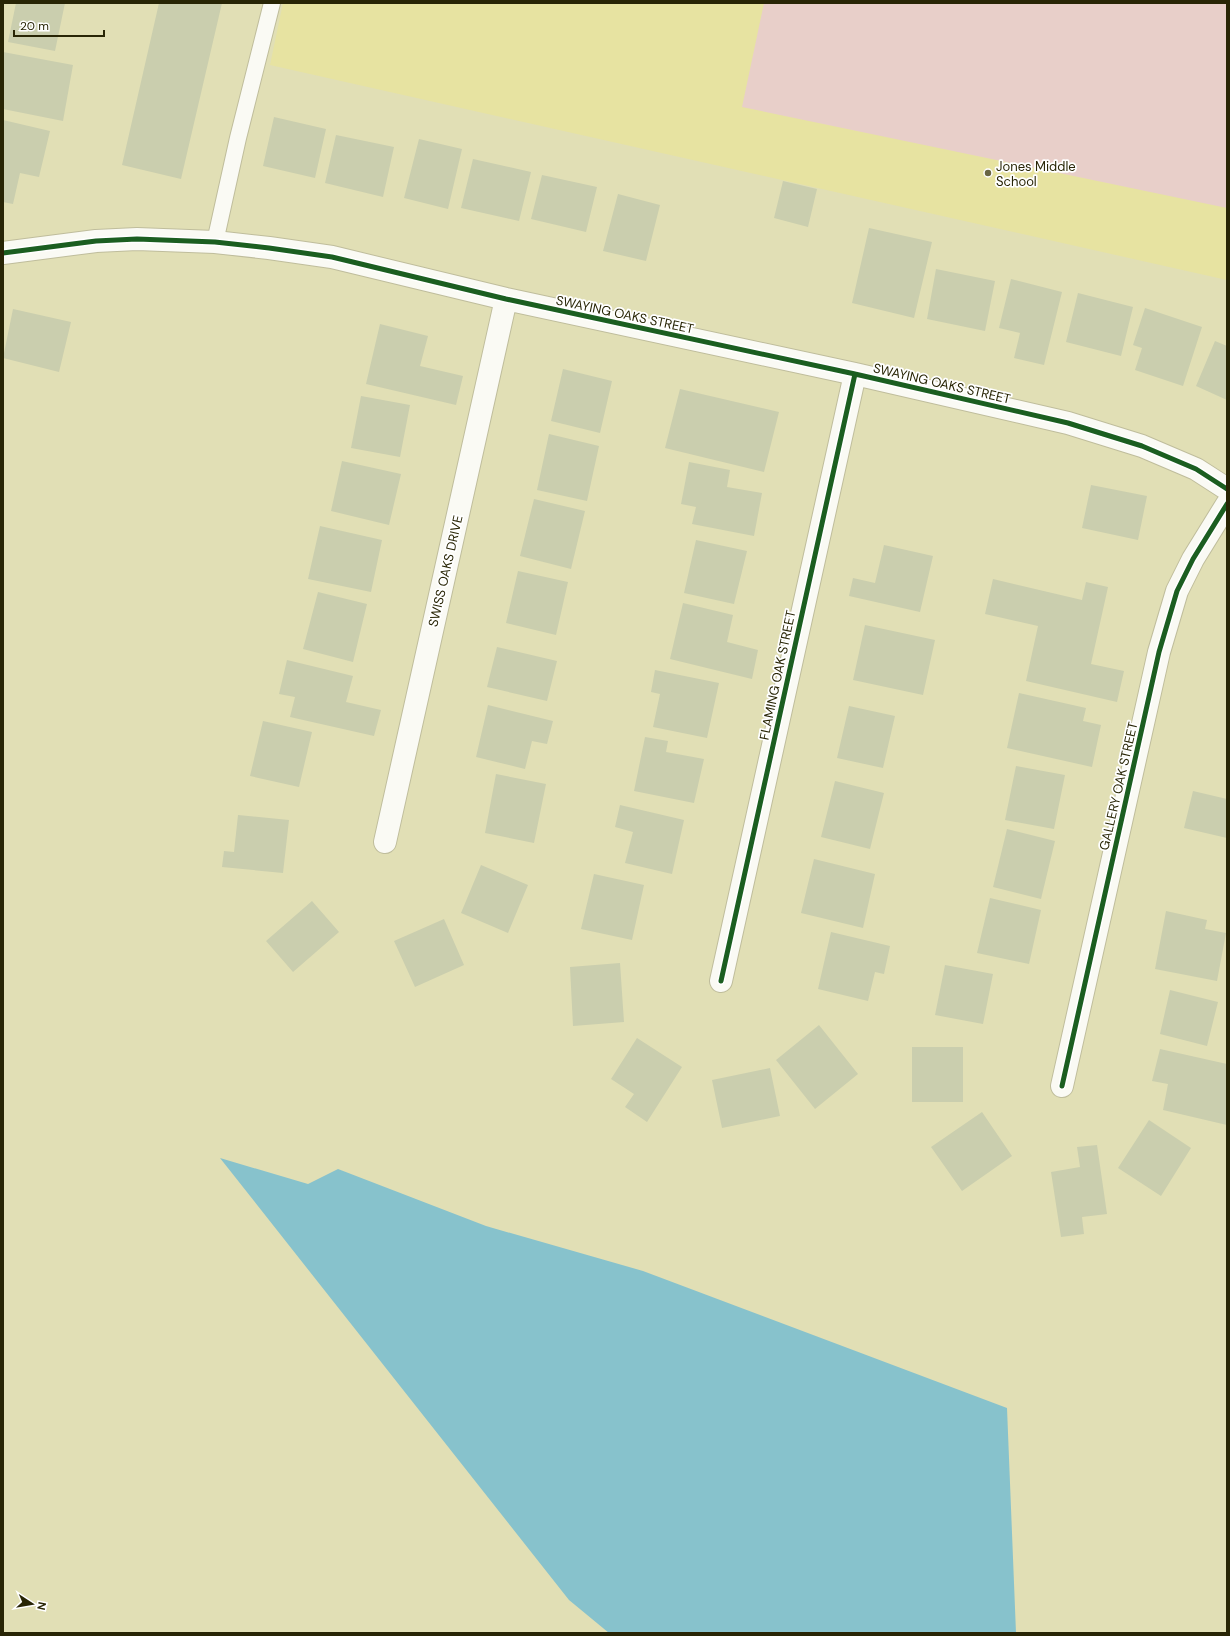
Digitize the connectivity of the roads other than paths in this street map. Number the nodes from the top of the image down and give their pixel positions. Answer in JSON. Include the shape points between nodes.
{"nodes":[{"id":1,"x":272,"y":3,"type":"edge"},
{"id":2,"x":215,"y":242,"type":"junction"},
{"id":3,"x":3,"y":253,"type":"edge"},
{"id":4,"x":506,"y":299,"type":"junction"},
{"id":5,"x":855,"y":374,"type":"junction"},
{"id":6,"x":1227,"y":489,"type":"edge"},
{"id":7,"x":1227,"y":504,"type":"edge"},
{"id":8,"x":385,"y":842,"type":"dead end"},
{"id":9,"x":721,"y":981,"type":"dead end"},
{"id":10,"x":1062,"y":1086,"type":"dead end"}],
"edges":[{"from":1,"to":2,"type":"lane"},
{"from":2,"to":3,"type":"street","name":"SWAYING OAKS STREET","via":[[137,239],[96,241]]},
{"from":2,"to":4,"type":"street","name":"SWAYING OAKS STREET","via":[[332,257]]},
{"from":4,"to":5,"type":"street","name":"SWAYING OAKS STREET"},
{"from":4,"to":8,"type":"street","name":"SWISS OAKS DRIVE"},
{"from":5,"to":6,"type":"street","name":"SWAYING OAKS STREET","via":[[1068,423],[1142,446],[1196,469]]},
{"from":5,"to":9,"type":"street","name":"FLAMING OAK STREET"},
{"from":7,"to":10,"type":"street","name":"GALLERY OAK STREET","via":[[1193,559],[1177,591],[1159,652]]}]}
